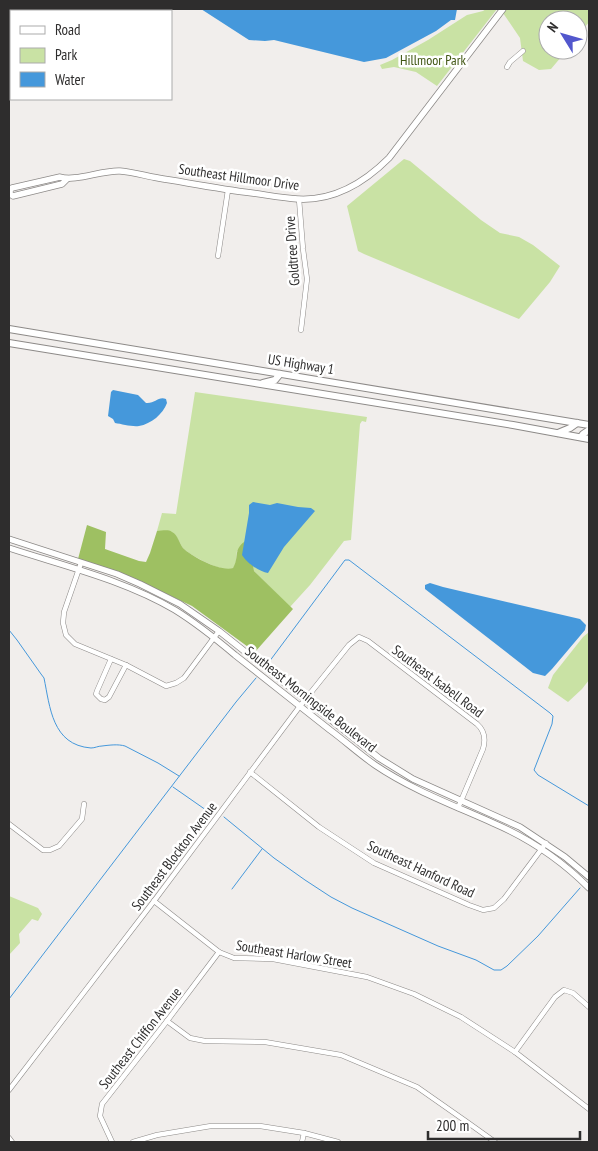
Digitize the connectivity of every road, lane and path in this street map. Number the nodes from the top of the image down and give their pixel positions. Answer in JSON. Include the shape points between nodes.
{"nodes":[{"id":1,"x":503,"y":9,"type":"edge"},
{"id":2,"x":523,"y":51,"type":"dead end"},
{"id":3,"x":507,"y":67,"type":"dead end"},
{"id":4,"x":228,"y":190,"type":"junction"},
{"id":5,"x":9,"y":192,"type":"edge"},
{"id":6,"x":299,"y":199,"type":"junction"},
{"id":7,"x":218,"y":256,"type":"dead end"},
{"id":8,"x":9,"y":329,"type":"edge"},
{"id":9,"x":301,"y":330,"type":"dead end"},
{"id":10,"x":9,"y":343,"type":"edge"},
{"id":11,"x":280,"y":374,"type":"junction"},
{"id":12,"x":295,"y":376,"type":"junction"},
{"id":13,"x":260,"y":384,"type":"junction"},
{"id":14,"x":280,"y":387,"type":"junction"},
{"id":15,"x":577,"y":423,"type":"junction"},
{"id":16,"x":589,"y":425,"type":"edge"},
{"id":17,"x":589,"y":430,"type":"edge"},
{"id":18,"x":557,"y":433,"type":"junction"},
{"id":19,"x":581,"y":437,"type":"junction"},
{"id":20,"x":589,"y":439,"type":"edge"},
{"id":21,"x":11,"y":540,"type":"edge"},
{"id":22,"x":9,"y":548,"type":"edge"},
{"id":23,"x":81,"y":563,"type":"junction"},
{"id":24,"x":78,"y":570,"type":"junction"},
{"id":25,"x":155,"y":591,"type":"junction"},
{"id":26,"x":152,"y":598,"type":"junction"},
{"id":27,"x":219,"y":631,"type":"junction"},
{"id":28,"x":359,"y":637,"type":"joint"},
{"id":29,"x":214,"y":638,"type":"junction"},
{"id":30,"x":111,"y":659,"type":"junction"},
{"id":31,"x":126,"y":665,"type":"junction"},
{"id":32,"x":305,"y":700,"type":"junction"},
{"id":33,"x":300,"y":706,"type":"junction"},
{"id":34,"x":250,"y":772,"type":"junction"},
{"id":35,"x":461,"y":800,"type":"junction"},
{"id":36,"x":84,"y":804,"type":"dead end"},
{"id":37,"x":458,"y":808,"type":"junction"},
{"id":38,"x":9,"y":824,"type":"edge"},
{"id":39,"x":546,"y":843,"type":"junction"},
{"id":40,"x":541,"y":849,"type":"junction"},
{"id":41,"x":589,"y":877,"type":"edge"},
{"id":42,"x":589,"y":888,"type":"edge"},
{"id":43,"x":154,"y":901,"type":"junction"},
{"id":44,"x":219,"y":952,"type":"junction"},
{"id":45,"x":589,"y":1007,"type":"edge"},
{"id":46,"x":167,"y":1021,"type":"junction"},
{"id":47,"x":515,"y":1052,"type":"junction"},
{"id":48,"x":9,"y":1090,"type":"edge"},
{"id":49,"x":589,"y":1109,"type":"edge"},
{"id":50,"x":304,"y":1133,"type":"junction"},
{"id":51,"x":9,"y":1138,"type":"edge"},
{"id":52,"x":12,"y":1142,"type":"edge"},
{"id":53,"x":112,"y":1142,"type":"edge"},
{"id":54,"x":133,"y":1142,"type":"edge"},
{"id":55,"x":302,"y":1142,"type":"edge"},
{"id":56,"x":338,"y":1142,"type":"edge"},
{"id":57,"x":495,"y":1142,"type":"edge"}],
"edges":[{"from":1,"to":6,"type":"street","name":"Southeast Hillmoor Drive","via":[[376,171],[336,194]]},
{"from":2,"to":3,"type":"street"},
{"from":4,"to":5,"type":"street","name":"Southeast Hillmoor Drive","via":[[120,171],[67,180],[13,196]]},
{"from":4,"to":6,"type":"street","name":"Southeast Hillmoor Drive"},
{"from":4,"to":7,"type":"street"},
{"from":6,"to":9,"type":"street","name":"Goldtree Drive","via":[[307,279]]},
{"from":8,"to":11,"type":"main road","name":"US Highway 1"},
{"from":10,"to":13,"type":"main road","name":"US Highway 1"},
{"from":11,"to":12,"type":"main road","name":"US Highway 1"},
{"from":11,"to":13,"type":"main road","via":[[275,380]]},
{"from":12,"to":14,"type":"main road"},
{"from":12,"to":15,"type":"main road","name":"US Highway 1"},
{"from":13,"to":14,"type":"main road","name":"US Highway 1"},
{"from":14,"to":18,"type":"main road","name":"US Highway 1"},
{"from":15,"to":16,"type":"main road","name":"US Highway 1"},
{"from":15,"to":18,"type":"main road"},
{"from":17,"to":19,"type":"main road"},
{"from":18,"to":19,"type":"main road","name":"US Highway 1"},
{"from":19,"to":20,"type":"main road","name":"US Highway 1"},
{"from":21,"to":22,"type":"street"},
{"from":21,"to":23,"type":"street","name":"Southeast Morningside Boulevard"},
{"from":22,"to":24,"type":"street","name":"Southeast Morningside Boulevard"},
{"from":23,"to":24,"type":"street"},
{"from":23,"to":25,"type":"street","name":"Southeast Morningside Boulevard"},
{"from":24,"to":26,"type":"street","name":"Southeast Morningside Boulevard"},
{"from":24,"to":30,"type":"street","via":[[64,612],[62,623],[66,635],[75,644]]},
{"from":25,"to":26,"type":"street"},
{"from":25,"to":27,"type":"street","name":"Southeast Morningside Boulevard"},
{"from":26,"to":29,"type":"street","name":"Southeast Morningside Boulevard"},
{"from":27,"to":29,"type":"street"},
{"from":27,"to":32,"type":"street","name":"Southeast Morningside Boulevard"},
{"from":28,"to":32,"type":"street","name":"Southeast Blockton Avenue"},
{"from":28,"to":35,"type":"street","name":"Southeast Isabell Road","via":[[483,730],[483,749]]},
{"from":29,"to":31,"type":"street","via":[[176,684],[166,686]]},
{"from":29,"to":33,"type":"street","name":"Southeast Morningside Boulevard"},
{"from":30,"to":31,"type":"street"},
{"from":30,"to":31,"type":"street","via":[[96,691],[101,699],[110,697]]},
{"from":32,"to":33,"type":"street","name":"Southeast Blockton Avenue"},
{"from":32,"to":35,"type":"street","name":"Southeast Morningside Boulevard","via":[[379,758],[414,779]]},
{"from":33,"to":34,"type":"street","name":"Southeast Blockton Avenue"},
{"from":33,"to":37,"type":"street","name":"Southeast Morningside Boulevard","via":[[374,764],[410,786]]},
{"from":34,"to":40,"type":"street","name":"Southeast Hanford Road","via":[[319,827],[374,863],[483,910],[494,908],[504,899]]},
{"from":34,"to":43,"type":"street","name":"Southeast Blockton Avenue"},
{"from":35,"to":37,"type":"street","name":"Southeast Isabell Road"},
{"from":35,"to":39,"type":"street","name":"Southeast Morningside Boulevard","via":[[520,827]]},
{"from":36,"to":38,"type":"street","via":[[82,819],[60,846],[50,850],[43,850]]},
{"from":37,"to":40,"type":"street","name":"Southeast Morningside Boulevard"},
{"from":39,"to":40,"type":"street","name":"Southeast Hanford Road"},
{"from":39,"to":41,"type":"street","name":"Southeast Morningside Boulevard"},
{"from":40,"to":42,"type":"street","name":"Southeast Morningside Boulevard"},
{"from":43,"to":44,"type":"street","name":"Southeast Harlow Street"},
{"from":43,"to":48,"type":"street","name":"Southeast Blockton Avenue"},
{"from":44,"to":46,"type":"street","name":"Southeast Chiffon Avenue"},
{"from":44,"to":47,"type":"street","name":"Southeast Harlow Street","via":[[234,958],[273,959],[367,977],[414,994],[461,1017]]},
{"from":45,"to":47,"type":"street","via":[[573,993],[564,990],[555,997]]},
{"from":46,"to":53,"type":"street","name":"Southeast Chiffon Avenue","via":[[102,1104],[100,1116]]},
{"from":46,"to":57,"type":"street","via":[[190,1038],[205,1041],[265,1042],[341,1055],[417,1088]]},
{"from":47,"to":49,"type":"street","name":"Southeast Harlow Street"},
{"from":50,"to":54,"type":"street","via":[[260,1126],[211,1126]]},
{"from":50,"to":55,"type":"street"},
{"from":50,"to":56,"type":"street"},
{"from":51,"to":52,"type":"street"}]}
